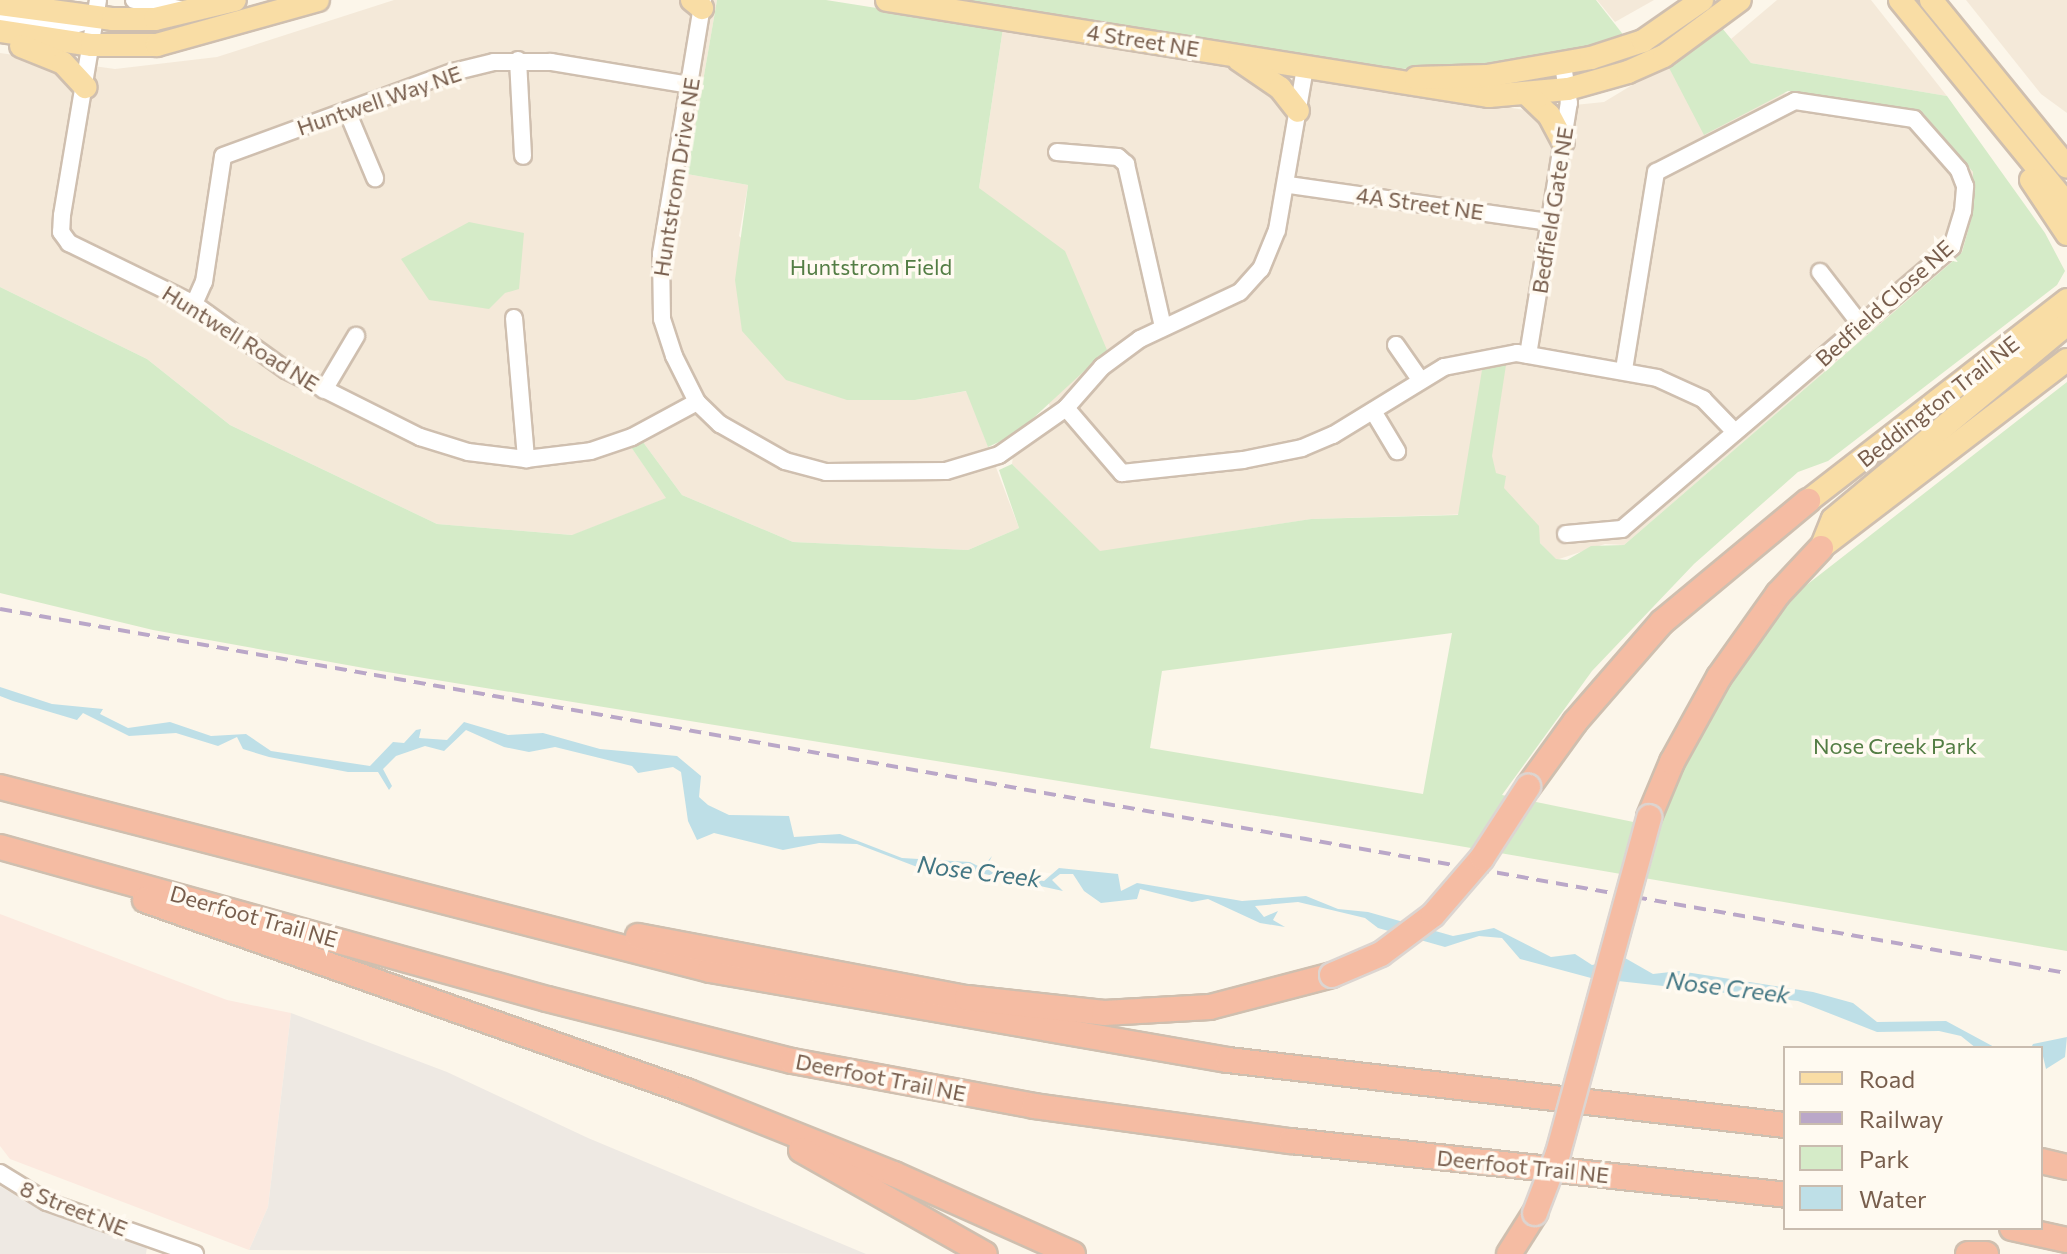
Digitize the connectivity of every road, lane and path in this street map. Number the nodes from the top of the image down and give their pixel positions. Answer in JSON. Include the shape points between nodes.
{"nodes":[{"id":1,"x":134,"y":0,"type":"edge"},
{"id":2,"x":235,"y":0,"type":"edge"},
{"id":3,"x":318,"y":0,"type":"edge"},
{"id":4,"x":887,"y":0,"type":"edge"},
{"id":5,"x":1702,"y":0,"type":"edge"},
{"id":6,"x":1740,"y":0,"type":"edge"},
{"id":7,"x":1900,"y":0,"type":"edge"},
{"id":8,"x":1931,"y":0,"type":"edge"},
{"id":9,"x":699,"y":3,"type":"edge"},
{"id":10,"x":0,"y":4,"type":"edge"},
{"id":11,"x":97,"y":9,"type":"edge"},
{"id":12,"x":190,"y":10,"type":"junction"},
{"id":13,"x":0,"y":19,"type":"edge"},
{"id":14,"x":0,"y":31,"type":"edge"},
{"id":15,"x":0,"y":41,"type":"edge"},
{"id":16,"x":92,"y":45,"type":"junction"},
{"id":17,"x":1228,"y":53,"type":"junction"},
{"id":18,"x":518,"y":60,"type":"junction"},
{"id":19,"x":1563,"y":65,"type":"junction"},
{"id":20,"x":1305,"y":68,"type":"junction"},
{"id":21,"x":1399,"y":81,"type":"junction"},
{"id":22,"x":690,"y":85,"type":"junction"},
{"id":23,"x":85,"y":87,"type":"junction"},
{"id":24,"x":1568,"y":89,"type":"junction"},
{"id":25,"x":1528,"y":95,"type":"junction"},
{"id":26,"x":1991,"y":110,"type":"junction"},
{"id":27,"x":347,"y":111,"type":"junction"},
{"id":28,"x":1298,"y":111,"type":"junction"},
{"id":29,"x":1563,"y":141,"type":"junction"},
{"id":30,"x":1057,"y":152,"type":"dead end"},
{"id":31,"x":523,"y":156,"type":"dead end"},
{"id":32,"x":2064,"y":161,"type":"edge"},
{"id":33,"x":375,"y":178,"type":"dead end"},
{"id":34,"x":1289,"y":185,"type":"junction"},
{"id":35,"x":2067,"y":204,"type":"edge"},
{"id":36,"x":1550,"y":222,"type":"junction"},
{"id":37,"x":2067,"y":234,"type":"edge"},
{"id":38,"x":1820,"y":272,"type":"dead end"},
{"id":39,"x":2067,"y":300,"type":"edge"},
{"id":40,"x":194,"y":304,"type":"junction"},
{"id":41,"x":514,"y":318,"type":"dead end"},
{"id":42,"x":2067,"y":324,"type":"edge"},
{"id":43,"x":1861,"y":325,"type":"junction"},
{"id":44,"x":1163,"y":327,"type":"junction"},
{"id":45,"x":356,"y":336,"type":"dead end"},
{"id":46,"x":1396,"y":345,"type":"dead end"},
{"id":47,"x":1528,"y":355,"type":"junction"},
{"id":48,"x":2067,"y":360,"type":"edge"},
{"id":49,"x":1624,"y":370,"type":"junction"},
{"id":50,"x":1419,"y":378,"type":"junction"},
{"id":51,"x":324,"y":390,"type":"junction"},
{"id":52,"x":697,"y":402,"type":"junction"},
{"id":53,"x":1066,"y":408,"type":"junction"},
{"id":54,"x":1373,"y":411,"type":"junction"},
{"id":55,"x":1735,"y":432,"type":"junction"},
{"id":56,"x":1397,"y":451,"type":"dead end"},
{"id":57,"x":526,"y":459,"type":"junction"},
{"id":58,"x":1808,"y":501,"type":"joint"},
{"id":59,"x":1566,"y":534,"type":"dead end"},
{"id":60,"x":1821,"y":548,"type":"junction"},
{"id":61,"x":0,"y":787,"type":"edge"},
{"id":62,"x":0,"y":847,"type":"edge"},
{"id":63,"x":69,"y":865,"type":"junction"},
{"id":64,"x":453,"y":907,"type":"junction"},
{"id":65,"x":689,"y":1092,"type":"junction"},
{"id":66,"x":1783,"y":1125,"type":"edge"},
{"id":67,"x":2043,"y":1161,"type":"edge"},
{"id":68,"x":2067,"y":1167,"type":"edge"},
{"id":69,"x":0,"y":1173,"type":"edge"},
{"id":70,"x":1783,"y":1195,"type":"edge"},
{"id":71,"x":2021,"y":1230,"type":"edge"},
{"id":72,"x":2067,"y":1240,"type":"edge"},
{"id":73,"x":195,"y":1254,"type":"edge"},
{"id":74,"x":985,"y":1254,"type":"edge"},
{"id":75,"x":1073,"y":1254,"type":"edge"},
{"id":76,"x":1509,"y":1254,"type":"edge"},
{"id":77,"x":1968,"y":1254,"type":"edge"},
{"id":78,"x":1986,"y":1254,"type":"edge"}],
"edges":[{"from":1,"to":12,"type":"street"},
{"from":2,"to":12,"type":"main road"},
{"from":3,"to":16,"type":"main road","via":[[157,45]]},
{"from":4,"to":17,"type":"main road","name":"4 Street NE"},
{"from":5,"to":19,"type":"main road","name":"4 Street NE","via":[[1643,41]]},
{"from":6,"to":24,"type":"main road","name":"4 Street NE","via":[[1664,56]]},
{"from":7,"to":26,"type":"main road"},
{"from":8,"to":32,"type":"main road"},
{"from":9,"to":22,"type":"street","name":"Huntstrom Drive NE"},
{"from":10,"to":11,"type":"main road"},
{"from":11,"to":12,"type":"main road","via":[[155,19]]},
{"from":11,"to":13,"type":"street","via":[[61,29]]},
{"from":11,"to":16,"type":"street","name":"Huntwell Road NE"},
{"from":14,"to":16,"type":"main road"},
{"from":15,"to":23,"type":"main road","via":[[42,51],[63,63]]},
{"from":16,"to":23,"type":"street","name":"Huntwell Road NE"},
{"from":17,"to":20,"type":"main road","name":"4 Street NE"},
{"from":17,"to":28,"type":"main road","via":[[1280,88]]},
{"from":18,"to":22,"type":"street","name":"Huntwell Way NE"},
{"from":18,"to":27,"type":"street","name":"Huntwell Way NE","via":[[453,72]]},
{"from":18,"to":31,"type":"street"},
{"from":19,"to":21,"type":"main road","name":"4 Street NE"},
{"from":19,"to":24,"type":"street","name":"Bedfield Gate NE"},
{"from":20,"to":21,"type":"main road","name":"4 Street NE"},
{"from":20,"to":28,"type":"street","name":"Huntstrom Drive NE"},
{"from":21,"to":25,"type":"main road","name":"4 Street NE","via":[[1464,95]]},
{"from":22,"to":52,"type":"street","name":"Huntstrom Drive NE","via":[[659,286],[674,356]]},
{"from":23,"to":40,"type":"street","name":"Huntwell Road NE","via":[[61,232],[69,243]]},
{"from":24,"to":25,"type":"main road","name":"4 Street NE"},
{"from":24,"to":29,"type":"street","name":"Bedfield Gate NE"},
{"from":25,"to":29,"type":"main road","via":[[1549,115]]},
{"from":26,"to":35,"type":"main road"},
{"from":26,"to":37,"type":"main road","via":[[2002,136]]},
{"from":27,"to":33,"type":"street"},
{"from":27,"to":40,"type":"street","name":"Huntwell Way NE","via":[[223,156],[204,282]]},
{"from":28,"to":34,"type":"street","name":"Huntstrom Drive NE"},
{"from":29,"to":36,"type":"street","name":"Bedfield Gate NE"},
{"from":30,"to":44,"type":"street","via":[[1118,157],[1126,164]]},
{"from":34,"to":36,"type":"street","name":"4A Street NE"},
{"from":34,"to":44,"type":"street","name":"Huntstrom Drive NE","via":[[1261,269],[1240,292]]},
{"from":36,"to":47,"type":"street","name":"Bedfield Gate NE"},
{"from":38,"to":43,"type":"street"},
{"from":39,"to":58,"type":"main road","name":"Beddington Trail NE"},
{"from":40,"to":51,"type":"street","name":"Huntwell Road NE","via":[[236,337]]},
{"from":41,"to":57,"type":"street"},
{"from":42,"to":60,"type":"main road","via":[[1833,519]]},
{"from":43,"to":49,"type":"street","name":"Bedfield Close NE","via":[[1952,247],[1962,221],[1963,178],[1914,119],[1795,101],[1656,172]]},
{"from":43,"to":55,"type":"street","name":"Bedfield Close NE"},
{"from":44,"to":53,"type":"street","name":"Huntstrom Drive NE","via":[[1102,367]]},
{"from":45,"to":51,"type":"street"},
{"from":46,"to":50,"type":"street"},
{"from":47,"to":49,"type":"street"},
{"from":47,"to":50,"type":"street","via":[[1478,357]]},
{"from":48,"to":60,"type":"main road","name":"Beddington Trail NE"},
{"from":49,"to":55,"type":"street","via":[[1684,388],[1720,413]]},
{"from":50,"to":54,"type":"street"},
{"from":51,"to":57,"type":"street","name":"Huntwell Road NE","via":[[420,437],[468,452]]},
{"from":52,"to":53,"type":"street","name":"Huntstrom Drive NE","via":[[720,424],[785,461],[826,472],[890,475],[979,464]]},
{"from":52,"to":57,"type":"street","name":"Huntwell Road NE","via":[[632,437],[591,451]]},
{"from":53,"to":54,"type":"street","via":[[1122,473],[1302,448]]},
{"from":54,"to":56,"type":"street"},
{"from":55,"to":59,"type":"street","name":"Bedfield Close NE","via":[[1622,529]]},
{"from":58,"to":64,"type":"highway","bridge":true,"via":[[1662,622],[1575,722],[1482,858],[1433,915],[1381,954],[1332,975],[1210,1007],[1140,1013],[1069,1010],[937,992],[510,910]]},
{"from":60,"to":76,"type":"highway","bridge":true,"via":[[1733,654],[1692,722],[1649,817],[1558,1153],[1535,1213]]},
{"from":61,"to":64,"type":"highway"},
{"from":62,"to":63,"type":"highway","name":"Deerfoot Trail NE"},
{"from":63,"to":65,"type":"highway","via":[[116,889]]},
{"from":63,"to":70,"type":"highway","name":"Deerfoot Trail NE","via":[[547,999],[792,1061],[1049,1108]]},
{"from":64,"to":66,"type":"highway","via":[[710,970],[1228,1060]]},
{"from":65,"to":74,"type":"highway"},
{"from":65,"to":75,"type":"highway","via":[[946,1196]]},
{"from":67,"to":68,"type":"highway"},
{"from":69,"to":73,"type":"street","name":"8 Street NE","via":[[47,1202]]},
{"from":71,"to":72,"type":"highway"},
{"from":77,"to":78,"type":"highway"}]}
